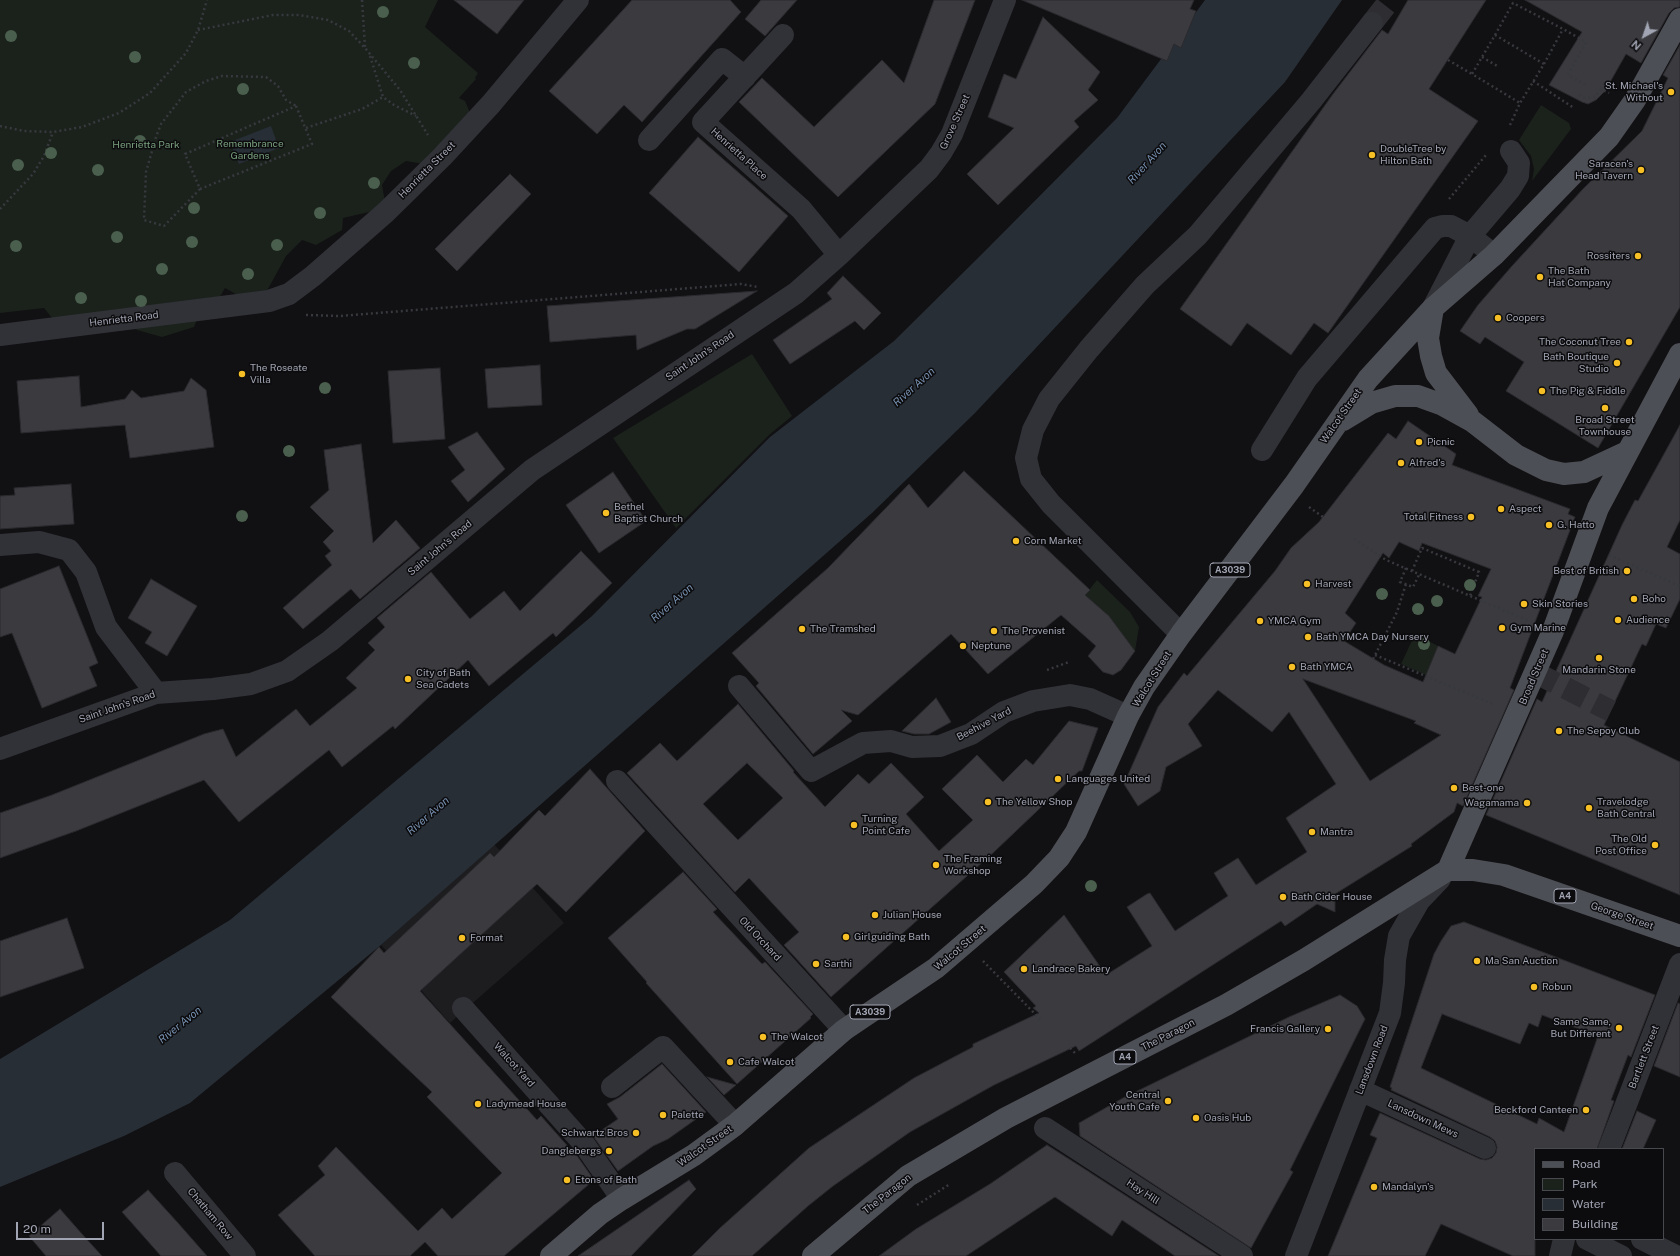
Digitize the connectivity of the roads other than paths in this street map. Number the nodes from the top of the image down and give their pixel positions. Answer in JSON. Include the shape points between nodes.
{"nodes":[{"id":1,"x":578,"y":0,"type":"edge"},
{"id":2,"x":1005,"y":0,"type":"edge"},
{"id":3,"x":1680,"y":19,"type":"edge"},
{"id":4,"x":1372,"y":23,"type":"tunnel mouth"},
{"id":5,"x":783,"y":35,"type":"dead end"},
{"id":6,"x":744,"y":77,"type":"junction"},
{"id":7,"x":649,"y":140,"type":"dead end"},
{"id":8,"x":1511,"y":151,"type":"dead end"},
{"id":9,"x":1470,"y":236,"type":"junction"},
{"id":10,"x":839,"y":255,"type":"junction"},
{"id":11,"x":1494,"y":255,"type":"junction"},
{"id":12,"x":248,"y":303,"type":"joint"},
{"id":13,"x":1433,"y":308,"type":"junction"},
{"id":14,"x":0,"y":335,"type":"edge"},
{"id":15,"x":1680,"y":354,"type":"edge"},
{"id":16,"x":1472,"y":421,"type":"junction"},
{"id":17,"x":1335,"y":425,"type":"junction"},
{"id":18,"x":1262,"y":450,"type":"dead end"},
{"id":19,"x":1627,"y":452,"type":"junction"},
{"id":20,"x":0,"y":545,"type":"edge"},
{"id":21,"x":1181,"y":634,"type":"junction"},
{"id":22,"x":738,"y":686,"type":"dead end"},
{"id":23,"x":156,"y":693,"type":"junction"},
{"id":24,"x":1128,"y":716,"type":"junction"},
{"id":25,"x":0,"y":749,"type":"edge"},
{"id":26,"x":617,"y":781,"type":"dead end"},
{"id":27,"x":1448,"y":870,"type":"junction"},
{"id":28,"x":1680,"y":936,"type":"edge"},
{"id":29,"x":1680,"y":964,"type":"edge"},
{"id":30,"x":463,"y":1008,"type":"dead end"},
{"id":31,"x":844,"y":1030,"type":"junction"},
{"id":32,"x":612,"y":1087,"type":"dead end"},
{"id":33,"x":1360,"y":1090,"type":"junction"},
{"id":34,"x":735,"y":1126,"type":"junction"},
{"id":35,"x":1044,"y":1128,"type":"dead end"},
{"id":36,"x":1485,"y":1148,"type":"dead end"},
{"id":37,"x":1609,"y":1148,"type":"edge"},
{"id":38,"x":175,"y":1173,"type":"dead end"},
{"id":39,"x":622,"y":1198,"type":"junction"},
{"id":40,"x":1564,"y":1240,"type":"edge"},
{"id":41,"x":1589,"y":1240,"type":"edge"},
{"id":42,"x":1644,"y":1240,"type":"edge"},
{"id":43,"x":244,"y":1256,"type":"edge"},
{"id":44,"x":551,"y":1256,"type":"edge"},
{"id":45,"x":813,"y":1256,"type":"edge"},
{"id":46,"x":1242,"y":1256,"type":"edge"},
{"id":47,"x":1296,"y":1256,"type":"edge"},
{"id":48,"x":1560,"y":1256,"type":"edge"},
{"id":49,"x":1622,"y":1256,"type":"edge"},
{"id":50,"x":1676,"y":1256,"type":"edge"}],
"edges":[{"from":1,"to":12,"type":"street","name":"Henrietta Street","via":[[491,104],[386,212],[289,294],[269,301]]},
{"from":2,"to":10,"type":"street","name":"Grove Street","via":[[952,134],[941,153],[929,170]]},
{"from":3,"to":11,"type":"main road","name":"Walcot Street","via":[[1635,100],[1609,137]]},
{"from":4,"to":21,"type":"street","via":[[1198,235],[1145,285],[1089,349],[1049,399],[1033,430],[1026,458],[1031,479],[1051,504]]},
{"from":5,"to":6,"type":"street","name":"Henrietta Place"},
{"from":6,"to":7,"type":"street","via":[[722,59]]},
{"from":6,"to":10,"type":"street","name":"Henrietta Place","via":[[703,122],[801,209]]},
{"from":8,"to":9,"type":"street","via":[[1519,163],[1518,176]]},
{"from":9,"to":11,"type":"street"},
{"from":9,"to":13,"type":"street"},
{"from":9,"to":18,"type":"street","via":[[1451,226],[1435,228],[1306,378]]},
{"from":10,"to":23,"type":"street","name":"Saint John's Road","via":[[796,292],[532,470],[330,640],[287,671],[251,684]]},
{"from":11,"to":13,"type":"main road","name":"Walcot Street"},
{"from":12,"to":14,"type":"street","name":"Henrietta Road"},
{"from":13,"to":16,"type":"main road","via":[[1428,338],[1436,372]]},
{"from":13,"to":17,"type":"main road","name":"Walcot Street","via":[[1368,379]]},
{"from":15,"to":19,"type":"main road","name":"Broad Street"},
{"from":16,"to":17,"type":"main road","via":[[1443,405],[1418,396],[1394,396],[1371,403]]},
{"from":16,"to":19,"type":"main road","via":[[1516,455],[1546,470],[1564,474],[1584,472]]},
{"from":17,"to":21,"type":"main road","name":"Walcot Street","number":"A3039","via":[[1291,489]]},
{"from":19,"to":27,"type":"main road","name":"Broad Street","via":[[1598,508],[1553,631]]},
{"from":20,"to":23,"type":"street","via":[[39,542],[69,550],[86,572],[106,627]]},
{"from":21,"to":24,"type":"main road","name":"Walcot Street","number":"A3039","via":[[1144,687]]},
{"from":22,"to":24,"type":"street","name":"Beehive Yard","via":[[811,771],[863,743],[891,741],[912,747],[940,746],[971,734],[1004,712],[1033,701],[1070,695],[1090,699]]},
{"from":23,"to":25,"type":"street","name":"Saint John's Road"},
{"from":24,"to":31,"type":"main road","name":"Walcot Street","number":"A3039","via":[[1076,832],[1059,858],[1034,884],[936,968]]},
{"from":26,"to":31,"type":"street","name":"Old Orchard"},
{"from":27,"to":28,"type":"main road","name":"George Street","number":"A4","via":[[1473,870],[1504,875]]},
{"from":27,"to":33,"type":"street","name":"Lansdown Road","via":[[1419,902],[1399,936],[1394,960],[1390,1013]]},
{"from":27,"to":45,"type":"main road","name":"The Paragon","number":"A4","via":[[1304,960],[1226,1005],[1006,1118],[908,1176]]},
{"from":29,"to":37,"type":"street","name":"Bartlett Street"},
{"from":30,"to":39,"type":"street","name":"Walcot Yard","via":[[584,1144]]},
{"from":31,"to":34,"type":"main road","name":"Walcot Street","number":"A3039"},
{"from":32,"to":34,"type":"street","via":[[663,1047]]},
{"from":33,"to":36,"type":"street","name":"Lansdown Mews"},
{"from":33,"to":47,"type":"street","name":"Lansdown Road"},
{"from":34,"to":39,"type":"main road","name":"Walcot Street","number":"A3039","via":[[694,1155]]},
{"from":35,"to":46,"type":"street","name":"Hay Hill"},
{"from":38,"to":43,"type":"street","name":"Chatham Row"},
{"from":39,"to":44,"type":"main road","name":"Walcot Street","number":"A3039"},
{"from":40,"to":48,"type":"street"},
{"from":41,"to":49,"type":"street"},
{"from":42,"to":50,"type":"street"}]}
